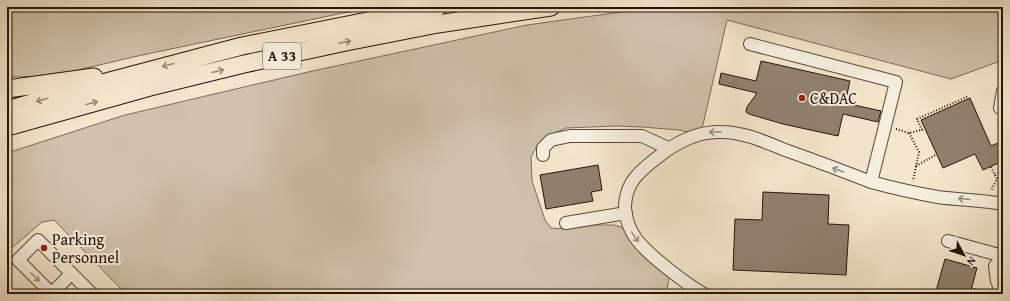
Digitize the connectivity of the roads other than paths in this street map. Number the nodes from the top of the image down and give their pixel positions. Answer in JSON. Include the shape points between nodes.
{"nodes":[{"id":1,"x":438,"y":7,"type":"edge"},
{"id":2,"x":551,"y":7,"type":"edge"},
{"id":3,"x":750,"y":44,"type":"dead end"},
{"id":4,"x":146,"y":71,"type":"junction"},
{"id":5,"x":7,"y":89,"type":"edge"},
{"id":6,"x":1003,"y":90,"type":"edge"},
{"id":7,"x":1000,"y":108,"type":"dead end"},
{"id":8,"x":7,"y":110,"type":"edge"},
{"id":9,"x":55,"y":113,"type":"junction"},
{"id":10,"x":7,"y":127,"type":"edge"},
{"id":11,"x":7,"y":133,"type":"edge"},
{"id":12,"x":668,"y":148,"type":"junction"},
{"id":13,"x":543,"y":155,"type":"dead end"},
{"id":14,"x":871,"y":182,"type":"junction"},
{"id":15,"x":1003,"y":204,"type":"edge"},
{"id":16,"x":626,"y":213,"type":"junction"},
{"id":17,"x":566,"y":223,"type":"dead end"},
{"id":18,"x":948,"y":241,"type":"dead end"},
{"id":19,"x":71,"y":274,"type":"junction"},
{"id":20,"x":996,"y":293,"type":"edge"},
{"id":21,"x":52,"y":294,"type":"edge"},
{"id":22,"x":92,"y":294,"type":"edge"},
{"id":23,"x":704,"y":294,"type":"edge"}],
"edges":[{"from":1,"to":4,"type":"highway","number":"A 33","one_way":true,"via":[[242,46]]},
{"from":9,"to":2,"type":"highway","number":"A 33","one_way":true,"via":[[244,64],[346,42],[438,24]]},
{"from":3,"to":14,"type":"street","via":[[896,82]]},
{"from":4,"to":5,"type":"highway"},
{"from":4,"to":8,"type":"highway","number":"A 33","one_way":true},
{"from":6,"to":7,"type":"street"},
{"from":9,"to":10,"type":"highway","number":"A 33"},
{"from":9,"to":11,"type":"highway"},
{"from":12,"to":13,"type":"street","via":[[642,136],[570,136],[551,140],[543,148]]},
{"from":14,"to":12,"type":"street","one_way":true,"via":[[734,133],[707,132]]},
{"from":12,"to":16,"type":"street","via":[[632,181],[626,196]]},
{"from":15,"to":14,"type":"street","one_way":true,"via":[[938,197]]},
{"from":16,"to":17,"type":"street"},
{"from":16,"to":23,"type":"street","one_way":true,"via":[[630,228],[640,244],[681,279]]},
{"from":18,"to":20,"type":"street","via":[[1003,256],[995,266]]},
{"from":19,"to":21,"type":"street"},
{"from":19,"to":21,"type":"street","one_way":true,"via":[[38,240],[18,260]]},
{"from":19,"to":22,"type":"street"}]}
